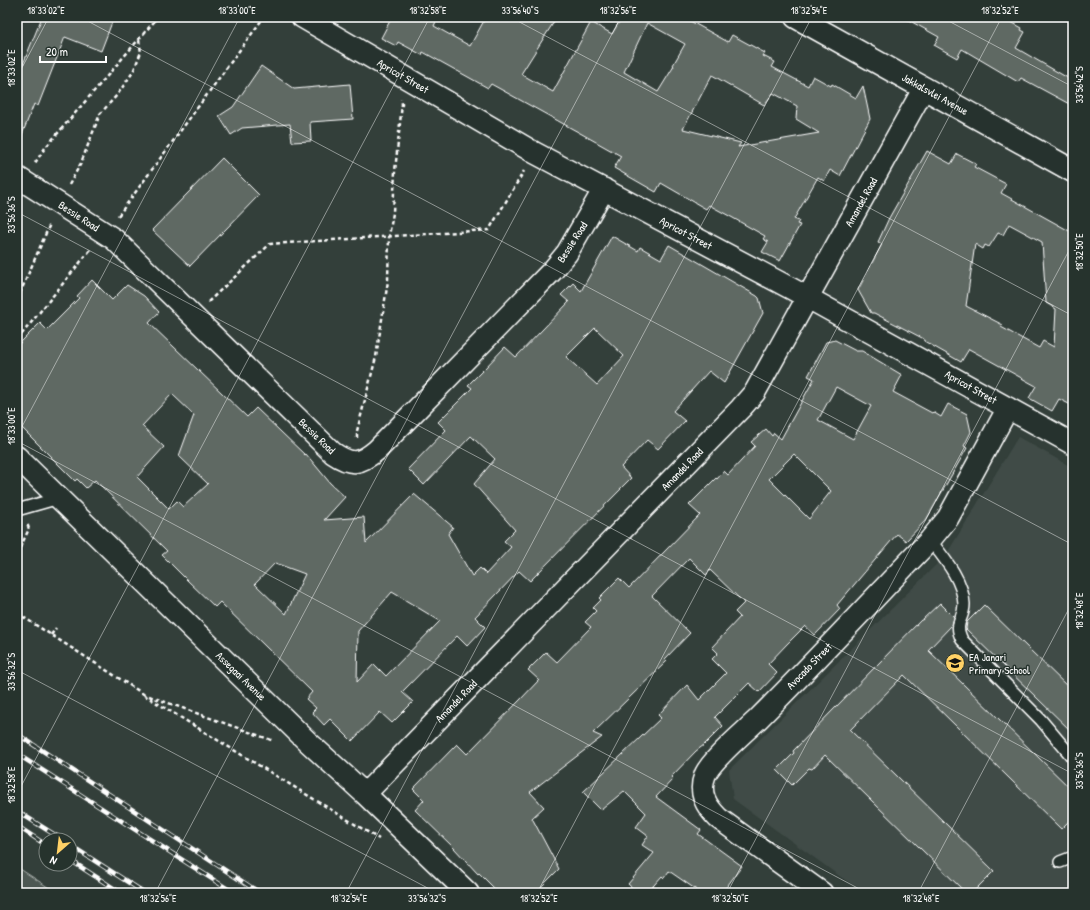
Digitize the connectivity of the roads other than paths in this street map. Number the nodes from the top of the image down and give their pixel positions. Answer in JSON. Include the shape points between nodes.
{"nodes":[{"id":1,"x":302,"y":17,"type":"edge"},
{"id":2,"x":796,"y":17,"type":"edge"},
{"id":3,"x":924,"y":88,"type":"junction"},
{"id":4,"x":1073,"y":171,"type":"edge"},
{"id":5,"x":20,"y":178,"type":"edge"},
{"id":6,"x":604,"y":189,"type":"junction"},
{"id":7,"x":807,"y":298,"type":"junction"},
{"id":8,"x":1008,"y":408,"type":"junction"},
{"id":9,"x":1073,"y":444,"type":"edge"},
{"id":10,"x":17,"y":457,"type":"edge"},
{"id":11,"x":59,"y":498,"type":"junction"},
{"id":12,"x":20,"y":510,"type":"edge"},
{"id":13,"x":930,"y":540,"type":"junction"},
{"id":14,"x":1073,"y":758,"type":"edge"},
{"id":15,"x":365,"y":794,"type":"junction"},
{"id":16,"x":1073,"y":857,"type":"edge"},
{"id":17,"x":1060,"y":862,"type":"dead end"},
{"id":18,"x":468,"y":893,"type":"edge"},
{"id":19,"x":822,"y":893,"type":"edge"}],
"edges":[{"from":1,"to":6,"type":"street","name":"Apricot Street","via":[[535,153]]},
{"from":2,"to":3,"type":"street","name":"Jakkalsvlei Avenue"},
{"from":3,"to":4,"type":"street","name":"Jakkalsvlei Avenue"},
{"from":3,"to":7,"type":"street","name":"Amandel Road"},
{"from":5,"to":6,"type":"street","name":"Bessie Road","via":[[114,239],[333,453],[355,463],[366,459],[377,450],[553,270],[567,253]]},
{"from":6,"to":7,"type":"street","name":"Apricot Street"},
{"from":7,"to":8,"type":"street","name":"Apricot Street"},
{"from":7,"to":15,"type":"street","name":"Amandel Road","via":[[755,392],[741,408]]},
{"from":8,"to":9,"type":"street","name":"Apricot Street"},
{"from":8,"to":13,"type":"street","name":"Avocado Street","via":[[948,518]]},
{"from":10,"to":11,"type":"street","name":"Assegaai Avenue"},
{"from":11,"to":12,"type":"lane"},
{"from":11,"to":15,"type":"street","name":"Assegaai Avenue"},
{"from":13,"to":14,"type":"lane","via":[[950,567],[963,596],[964,607],[958,626],[962,640],[1041,720]]},
{"from":13,"to":19,"type":"street","name":"Avocado Street","via":[[760,718],[711,765],[705,775],[703,797],[709,809]]},
{"from":15,"to":18,"type":"street","name":"Assegaai Avenue"},
{"from":16,"to":17,"type":"lane"}]}
